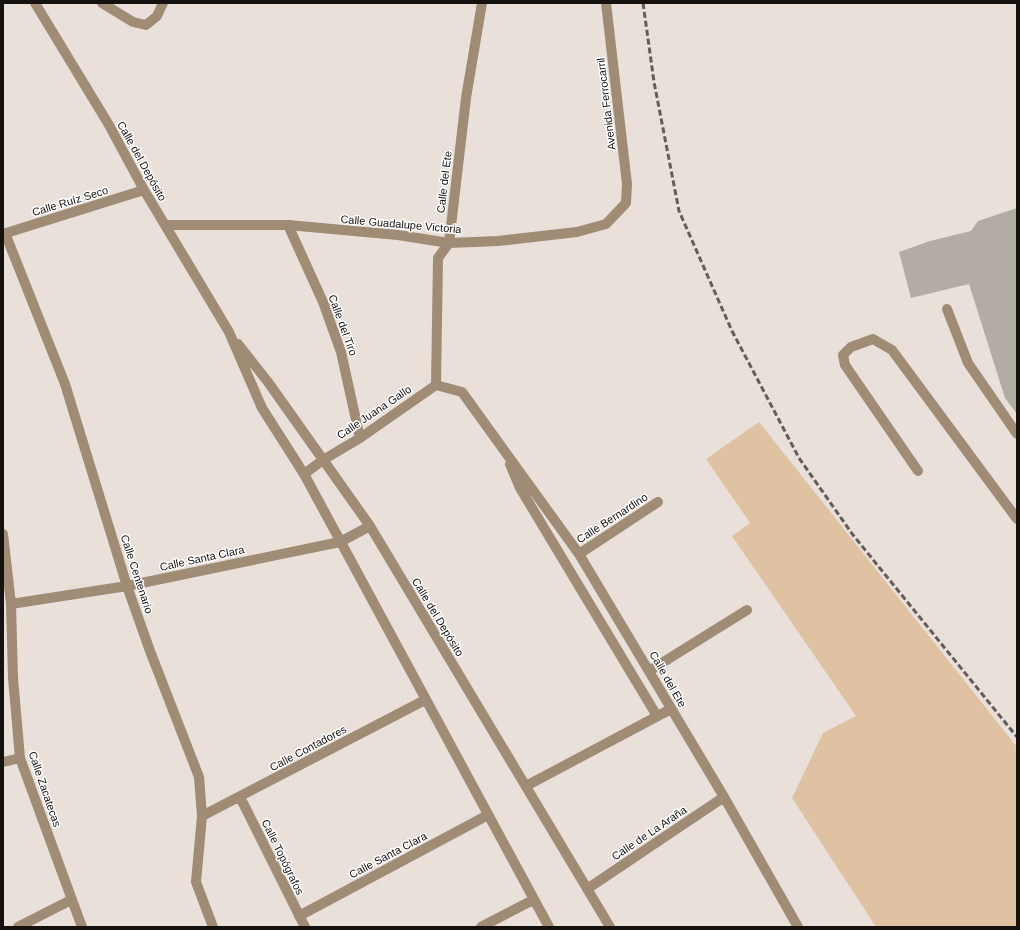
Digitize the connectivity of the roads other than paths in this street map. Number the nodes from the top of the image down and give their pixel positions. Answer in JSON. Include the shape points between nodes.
{"nodes":[{"id":1,"x":34,"y":3,"type":"edge"},
{"id":2,"x":102,"y":3,"type":"edge"},
{"id":3,"x":163,"y":3,"type":"edge"},
{"id":4,"x":482,"y":3,"type":"edge"},
{"id":5,"x":606,"y":3,"type":"edge"},
{"id":6,"x":144,"y":190,"type":"junction"},
{"id":7,"x":626,"y":203,"type":"joint"},
{"id":8,"x":165,"y":225,"type":"junction"},
{"id":9,"x":288,"y":226,"type":"junction"},
{"id":10,"x":4,"y":233,"type":"edge"},
{"id":11,"x":449,"y":243,"type":"junction"},
{"id":12,"x":947,"y":309,"type":"dead end"},
{"id":13,"x":229,"y":332,"type":"junction"},
{"id":14,"x":436,"y":385,"type":"junction"},
{"id":15,"x":1017,"y":434,"type":"edge"},
{"id":16,"x":360,"y":438,"type":"junction"},
{"id":17,"x":505,"y":450,"type":"junction"},
{"id":18,"x":323,"y":460,"type":"junction"},
{"id":19,"x":918,"y":471,"type":"dead end"},
{"id":20,"x":304,"y":474,"type":"junction"},
{"id":21,"x":658,"y":502,"type":"dead end"},
{"id":22,"x":1017,"y":519,"type":"edge"},
{"id":23,"x":370,"y":526,"type":"junction"},
{"id":24,"x":3,"y":534,"type":"edge"},
{"id":25,"x":340,"y":542,"type":"junction"},
{"id":26,"x":579,"y":554,"type":"junction"},
{"id":27,"x":127,"y":586,"type":"junction"},
{"id":28,"x":11,"y":604,"type":"junction"},
{"id":29,"x":747,"y":610,"type":"dead end"},
{"id":30,"x":649,"y":671,"type":"junction"},
{"id":31,"x":424,"y":700,"type":"junction"},
{"id":32,"x":671,"y":709,"type":"junction"},
{"id":33,"x":657,"y":716,"type":"junction"},
{"id":34,"x":20,"y":758,"type":"junction"},
{"id":35,"x":3,"y":762,"type":"edge"},
{"id":36,"x":526,"y":786,"type":"junction"},
{"id":37,"x":240,"y":797,"type":"junction"},
{"id":38,"x":724,"y":797,"type":"junction"},
{"id":39,"x":488,"y":815,"type":"junction"},
{"id":40,"x":202,"y":816,"type":"junction"},
{"id":41,"x":587,"y":889,"type":"junction"},
{"id":42,"x":71,"y":900,"type":"junction"},
{"id":43,"x":533,"y":900,"type":"junction"},
{"id":44,"x":299,"y":916,"type":"junction"},
{"id":45,"x":18,"y":927,"type":"edge"},
{"id":46,"x":82,"y":927,"type":"edge"},
{"id":47,"x":213,"y":927,"type":"edge"},
{"id":48,"x":305,"y":927,"type":"edge"},
{"id":49,"x":481,"y":927,"type":"edge"},
{"id":50,"x":549,"y":927,"type":"edge"},
{"id":51,"x":610,"y":927,"type":"edge"},
{"id":52,"x":798,"y":927,"type":"edge"}],
"edges":[{"from":1,"to":6,"type":"street","name":"Calle del Depósito"},
{"from":2,"to":3,"type":"street","via":[[133,22],[146,25],[157,16]]},
{"from":4,"to":11,"type":"street","name":"Calle del Ete","via":[[466,98]]},
{"from":5,"to":7,"type":"street","name":"Avenida Ferrocarril","via":[[627,184]]},
{"from":6,"to":8,"type":"street","name":"Calle del Depósito"},
{"from":6,"to":10,"type":"street","name":"Calle Ruíz Seco"},
{"from":7,"to":11,"type":"street","name":"Calle Guadalupe Victoria","via":[[606,224],[577,232],[498,241]]},
{"from":8,"to":9,"type":"street","name":"Calle Guadalupe Victoria"},
{"from":8,"to":13,"type":"street","name":"Calle del Depósito"},
{"from":9,"to":11,"type":"street","name":"Calle Guadalupe Victoria","via":[[398,235]]},
{"from":9,"to":16,"type":"street","name":"Calle del Tiro","via":[[323,302],[341,352]]},
{"from":10,"to":27,"type":"street","name":"Calle Centenario","via":[[64,384]]},
{"from":11,"to":14,"type":"street","name":"Calle del Ete","via":[[438,258]]},
{"from":12,"to":15,"type":"street","via":[[968,363]]},
{"from":13,"to":18,"type":"street","name":"Calle del Depósito"},
{"from":13,"to":20,"type":"street","name":"Calle del Depósito","via":[[262,408]]},
{"from":14,"to":16,"type":"street","name":"Calle Juana Gallo"},
{"from":14,"to":17,"type":"street","name":"Calle del Ete","via":[[462,392]]},
{"from":16,"to":18,"type":"street","name":"Calle Juana Gallo"},
{"from":17,"to":26,"type":"street","name":"Calle del Ete"},
{"from":17,"to":33,"type":"street","name":"Calle del Ete","via":[[520,488]]},
{"from":18,"to":20,"type":"street","name":"Calle Juana Gallo"},
{"from":18,"to":23,"type":"street","name":"Calle del Depósito"},
{"from":19,"to":22,"type":"street","via":[[845,365],[844,355],[851,347],[873,339],[892,350]]},
{"from":20,"to":25,"type":"street","name":"Calle del Depósito"},
{"from":21,"to":26,"type":"street","name":"Calle Bernardino"},
{"from":23,"to":25,"type":"street","name":"Calle Santa Clara"},
{"from":23,"to":36,"type":"street","name":"Calle del Depósito"},
{"from":24,"to":28,"type":"street","name":"Calle Zacatecas"},
{"from":25,"to":27,"type":"street","name":"Calle Santa Clara"},
{"from":25,"to":31,"type":"street","name":"Calle del Depósito"},
{"from":26,"to":30,"type":"street","name":"Calle del Ete"},
{"from":27,"to":28,"type":"street","name":"Calle Santa Clara"},
{"from":27,"to":40,"type":"street","name":"Calle Centenario","via":[[199,777]]},
{"from":28,"to":34,"type":"street","name":"Calle Zacatecas","via":[[13,678]]},
{"from":29,"to":30,"type":"street"},
{"from":30,"to":32,"type":"street","name":"Calle del Ete"},
{"from":31,"to":37,"type":"street","name":"Calle Contadores"},
{"from":31,"to":39,"type":"street","name":"Calle del Depósito"},
{"from":32,"to":33,"type":"street"},
{"from":32,"to":38,"type":"street","name":"Calle del Ete"},
{"from":33,"to":36,"type":"street"},
{"from":34,"to":35,"type":"street"},
{"from":34,"to":42,"type":"street","name":"Calle Zacatecas"},
{"from":36,"to":41,"type":"street","name":"Calle del Depósito"},
{"from":37,"to":40,"type":"street","name":"Calle Contadores"},
{"from":37,"to":44,"type":"street","name":"Calle Topógrafos"},
{"from":38,"to":41,"type":"street","name":"Calle de La Araña"},
{"from":38,"to":52,"type":"street","name":"Calle del Ete"},
{"from":39,"to":43,"type":"street","name":"Calle del Depósito"},
{"from":39,"to":44,"type":"street","name":"Calle Santa Clara"},
{"from":40,"to":47,"type":"street","name":"Calle Centenario","via":[[196,882]]},
{"from":41,"to":51,"type":"street","name":"Calle del Depósito"},
{"from":42,"to":45,"type":"street"},
{"from":42,"to":46,"type":"street","name":"Calle Zacatecas"},
{"from":43,"to":49,"type":"street"},
{"from":43,"to":50,"type":"street","name":"Calle del Depósito"},
{"from":44,"to":48,"type":"street","name":"Calle Topógrafos"}]}
